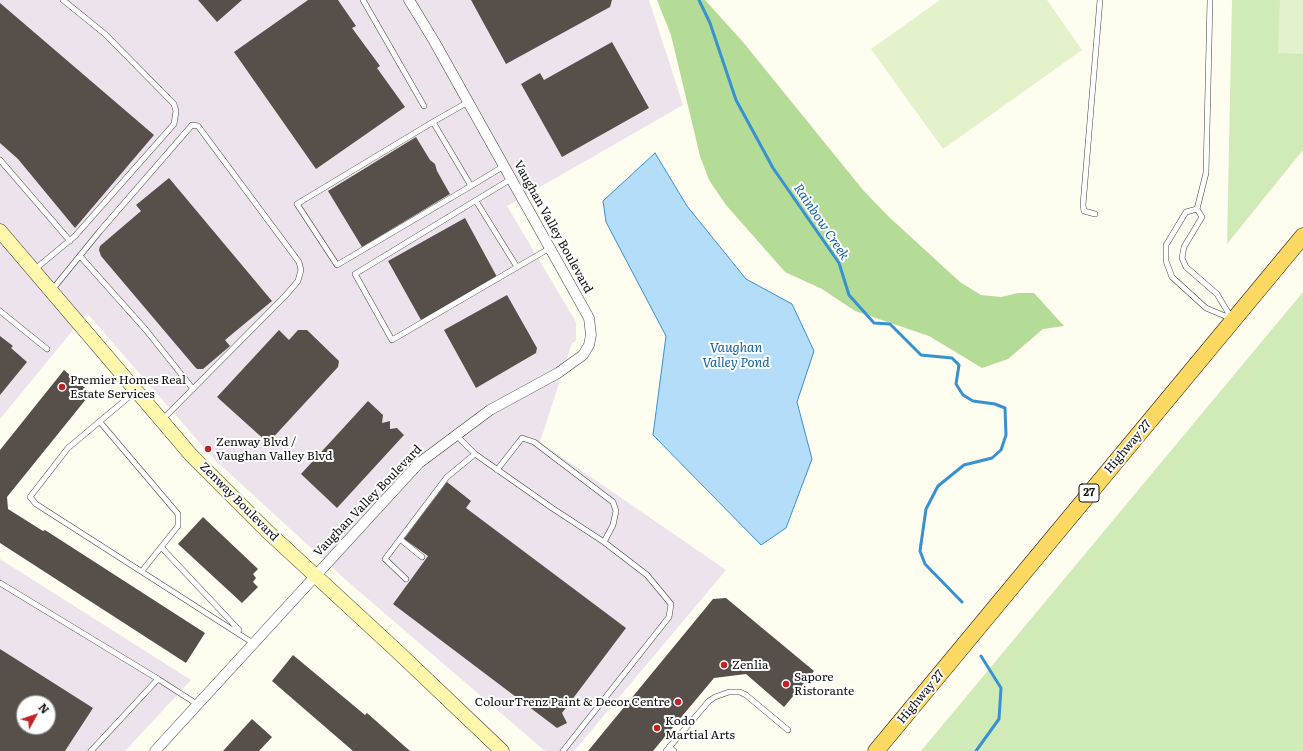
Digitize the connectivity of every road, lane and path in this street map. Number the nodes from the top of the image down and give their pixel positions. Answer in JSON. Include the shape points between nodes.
{"nodes":[{"id":1,"x":63,"y":0,"type":"edge"},
{"id":2,"x":363,"y":0,"type":"edge"},
{"id":3,"x":409,"y":0,"type":"edge"},
{"id":4,"x":1100,"y":0,"type":"edge"},
{"id":5,"x":1210,"y":0,"type":"edge"},
{"id":6,"x":468,"y":102,"type":"junction"},
{"id":7,"x":424,"y":106,"type":"dead end"},
{"id":8,"x":433,"y":122,"type":"junction"},
{"id":9,"x":0,"y":160,"type":"edge"},
{"id":10,"x":504,"y":166,"type":"junction"},
{"id":11,"x":511,"y":179,"type":"junction"},
{"id":12,"x":471,"y":186,"type":"junction"},
{"id":13,"x":476,"y":201,"type":"junction"},
{"id":14,"x":1197,"y":209,"type":"junction"},
{"id":15,"x":1095,"y":214,"type":"dead end"},
{"id":16,"x":0,"y":231,"type":"edge"},
{"id":17,"x":1303,"y":236,"type":"edge"},
{"id":18,"x":70,"y":241,"type":"junction"},
{"id":19,"x":550,"y":248,"type":"junction"},
{"id":20,"x":80,"y":256,"type":"junction"},
{"id":21,"x":517,"y":267,"type":"junction"},
{"id":22,"x":34,"y":271,"type":"junction"},
{"id":23,"x":51,"y":291,"type":"junction"},
{"id":24,"x":0,"y":311,"type":"edge"},
{"id":25,"x":1233,"y":319,"type":"junction"},
{"id":26,"x":47,"y":349,"type":"dead end"},
{"id":27,"x":193,"y":389,"type":"junction"},
{"id":28,"x":136,"y":390,"type":"junction"},
{"id":29,"x":162,"y":420,"type":"junction"},
{"id":30,"x":100,"y":422,"type":"junction"},
{"id":31,"x":456,"y":434,"type":"junction"},
{"id":32,"x":475,"y":454,"type":"junction"},
{"id":33,"x":497,"y":470,"type":"junction"},
{"id":34,"x":400,"y":539,"type":"junction"},
{"id":35,"x":604,"y":542,"type":"junction"},
{"id":36,"x":162,"y":548,"type":"junction"},
{"id":37,"x":422,"y":557,"type":"dead end"},
{"id":38,"x":142,"y":571,"type":"junction"},
{"id":39,"x":315,"y":575,"type":"junction"},
{"id":40,"x":406,"y":579,"type":"dead end"},
{"id":41,"x":0,"y":583,"type":"edge"},
{"id":42,"x":249,"y":640,"type":"junction"},
{"id":43,"x":158,"y":679,"type":"junction"},
{"id":44,"x":197,"y":704,"type":"junction"},
{"id":45,"x":788,"y":730,"type":"dead end"},
{"id":46,"x":667,"y":749,"type":"edge"},
{"id":47,"x":91,"y":751,"type":"edge"},
{"id":48,"x":154,"y":751,"type":"edge"},
{"id":49,"x":502,"y":751,"type":"edge"},
{"id":50,"x":563,"y":751,"type":"edge"},
{"id":51,"x":674,"y":751,"type":"edge"},
{"id":52,"x":876,"y":751,"type":"edge"}],
"edges":[{"from":1,"to":18,"type":"lane","via":[[104,34],[174,104],[176,112],[174,124]]},
{"from":2,"to":7,"type":"lane"},
{"from":3,"to":6,"type":"street","name":"Vaughan Valley Boulevard"},
{"from":4,"to":15,"type":"lane","via":[[1083,206],[1084,211]]},
{"from":5,"to":14,"type":"lane","via":[[1206,173]]},
{"from":6,"to":8,"type":"lane"},
{"from":6,"to":10,"type":"street","name":"Vaughan Valley Boulevard"},
{"from":8,"to":12,"type":"lane"},
{"from":8,"to":12,"type":"lane","via":[[297,204],[337,265]]},
{"from":9,"to":18,"type":"lane"},
{"from":10,"to":11,"type":"street","name":"Vaughan Valley Boulevard"},
{"from":10,"to":12,"type":"lane"},
{"from":11,"to":13,"type":"lane"},
{"from":11,"to":19,"type":"street","name":"Vaughan Valley Boulevard"},
{"from":13,"to":21,"type":"lane"},
{"from":13,"to":21,"type":"lane","via":[[355,274],[392,340]]},
{"from":14,"to":25,"type":"lane","via":[[1202,217],[1184,247],[1182,258],[1186,267],[1218,294]]},
{"from":14,"to":25,"type":"lane","via":[[1186,212],[1166,245],[1166,260],[1172,277],[1206,308]]},
{"from":16,"to":22,"type":"street","name":"Zenway Boulevard"},
{"from":17,"to":25,"type":"main road","name":"Highway 27","number":"27"},
{"from":18,"to":22,"type":"lane"},
{"from":19,"to":21,"type":"lane"},
{"from":19,"to":31,"type":"street","name":"Vaughan Valley Boulevard","via":[[589,318],[591,334],[583,355],[558,373],[490,410]]},
{"from":20,"to":23,"type":"lane"},
{"from":20,"to":27,"type":"lane","via":[[146,330]]},
{"from":20,"to":27,"type":"lane","via":[[192,125],[198,126],[300,262],[301,270],[298,281],[286,295]]},
{"from":22,"to":23,"type":"street","name":"Zenway Boulevard"},
{"from":23,"to":28,"type":"street","name":"Zenway Boulevard"},
{"from":24,"to":26,"type":"lane"},
{"from":25,"to":52,"type":"main road","name":"Highway 27","number":"27"},
{"from":27,"to":29,"type":"lane"},
{"from":28,"to":29,"type":"street","name":"Zenway Boulevard"},
{"from":28,"to":30,"type":"lane"},
{"from":29,"to":39,"type":"street","name":"Zenway Boulevard","via":[[191,455]]},
{"from":30,"to":36,"type":"lane","via":[[178,514],[178,526]]},
{"from":30,"to":38,"type":"lane","via":[[68,448],[30,497],[36,504]]},
{"from":31,"to":32,"type":"lane"},
{"from":31,"to":39,"type":"street","name":"Vaughan Valley Boulevard","via":[[420,462]]},
{"from":32,"to":33,"type":"lane"},
{"from":32,"to":34,"type":"lane","via":[[447,477]]},
{"from":33,"to":35,"type":"lane"},
{"from":33,"to":35,"type":"lane","via":[[522,438],[534,442],[613,502],[616,511],[613,525]]},
{"from":34,"to":37,"type":"lane"},
{"from":34,"to":40,"type":"lane","via":[[385,559]]},
{"from":35,"to":50,"type":"lane","via":[[647,576],[670,604],[669,617]]},
{"from":36,"to":38,"type":"lane"},
{"from":36,"to":42,"type":"lane"},
{"from":38,"to":42,"type":"lane"},
{"from":39,"to":42,"type":"street","name":"Vaughan Valley Boulevard"},
{"from":39,"to":49,"type":"street","name":"Zenway Boulevard"},
{"from":41,"to":43,"type":"lane"},
{"from":42,"to":44,"type":"street","name":"Vaughan Valley Boulevard"},
{"from":43,"to":44,"type":"lane"},
{"from":43,"to":47,"type":"lane"},
{"from":44,"to":48,"type":"street","name":"Vaughan Valley Boulevard"},
{"from":45,"to":46,"type":"lane","via":[[746,695],[729,692],[709,701]]},
{"from":46,"to":51,"type":"lane"}]}
